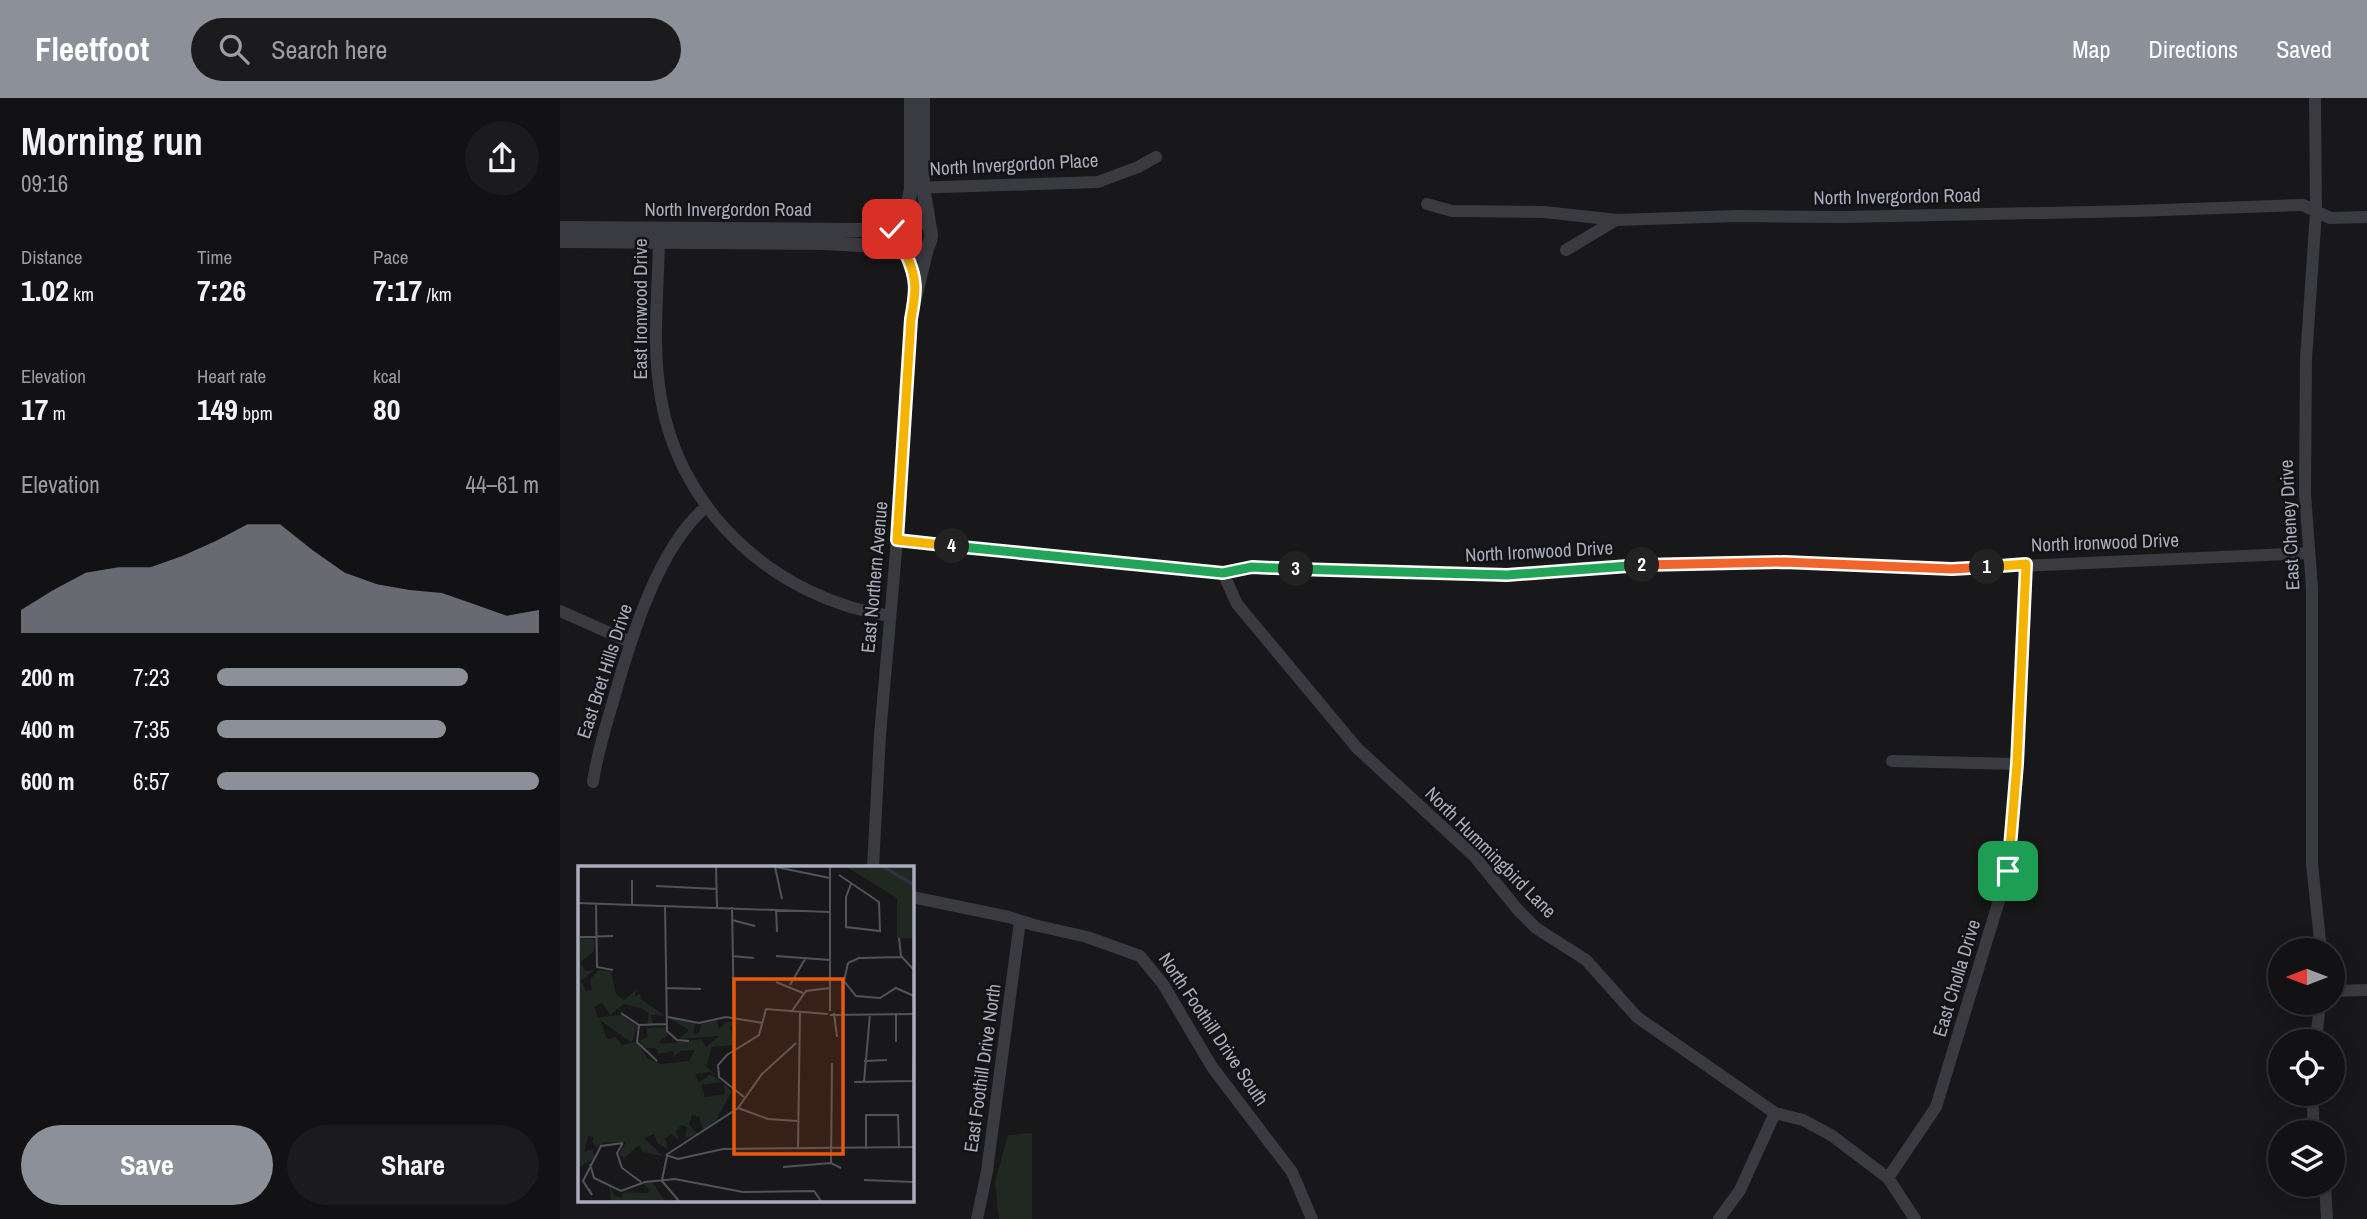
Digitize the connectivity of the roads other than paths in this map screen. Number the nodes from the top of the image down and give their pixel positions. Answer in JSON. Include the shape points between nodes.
{"nodes":[{"id":1,"x":911,"y":98,"type":"edge"},
{"id":2,"x":923,"y":98,"type":"edge"},
{"id":3,"x":2315,"y":98,"type":"edge"},
{"id":4,"x":1156,"y":157,"type":"dead end"},
{"id":5,"x":917,"y":188,"type":"junction"},
{"id":6,"x":1427,"y":204,"type":"dead end"},
{"id":7,"x":2316,"y":212,"type":"junction"},
{"id":8,"x":2367,"y":217,"type":"edge"},
{"id":9,"x":901,"y":220,"type":"junction"},
{"id":10,"x":1617,"y":220,"type":"junction"},
{"id":11,"x":560,"y":228,"type":"edge"},
{"id":12,"x":659,"y":235,"type":"junction"},
{"id":13,"x":929,"y":237,"type":"junction"},
{"id":14,"x":560,"y":241,"type":"edge"},
{"id":15,"x":1566,"y":250,"type":"dead end"},
{"id":16,"x":901,"y":251,"type":"junction"},
{"id":17,"x":917,"y":291,"type":"junction"},
{"id":18,"x":707,"y":506,"type":"junction"},
{"id":19,"x":897,"y":540,"type":"junction"},
{"id":20,"x":2309,"y":553,"type":"junction"},
{"id":21,"x":2026,"y":564,"type":"junction"},
{"id":22,"x":1223,"y":573,"type":"junction"},
{"id":23,"x":560,"y":611,"type":"edge"},
{"id":24,"x":890,"y":615,"type":"junction"},
{"id":25,"x":630,"y":642,"type":"junction"},
{"id":26,"x":1892,"y":761,"type":"dead end"},
{"id":27,"x":2017,"y":764,"type":"junction"},
{"id":28,"x":593,"y":782,"type":"dead end"},
{"id":29,"x":873,"y":866,"type":"edge"},
{"id":30,"x":914,"y":897,"type":"edge"},
{"id":31,"x":1020,"y":921,"type":"junction"},
{"id":32,"x":2320,"y":938,"type":"edge"},
{"id":33,"x":2367,"y":990,"type":"edge"},
{"id":34,"x":2345,"y":991,"type":"edge"},
{"id":35,"x":1775,"y":1113,"type":"junction"},
{"id":36,"x":1888,"y":1178,"type":"junction"},
{"id":37,"x":2326,"y":1197,"type":"edge"},
{"id":38,"x":977,"y":1219,"type":"edge"},
{"id":39,"x":1312,"y":1219,"type":"edge"},
{"id":40,"x":1719,"y":1219,"type":"edge"},
{"id":41,"x":1915,"y":1219,"type":"edge"},
{"id":42,"x":2327,"y":1219,"type":"edge"}],
"edges":[{"from":1,"to":5,"type":"street"},
{"from":2,"to":5,"type":"street"},
{"from":3,"to":7,"type":"street","name":"East Cheney Drive"},
{"from":4,"to":5,"type":"street","name":"North Invergordon Place","via":[[1098,182]]},
{"from":5,"to":9,"type":"street"},
{"from":5,"to":13,"type":"street"},
{"from":6,"to":10,"type":"street","name":"North Invergordon Road","via":[[1452,211],[1544,212]]},
{"from":7,"to":8,"type":"street","name":"North Invergordon Road","via":[[2330,218]]},
{"from":7,"to":10,"type":"street","name":"North Invergordon Road","via":[[2303,205]]},
{"from":7,"to":20,"type":"street","name":"East Cheney Drive","via":[[2306,359]]},
{"from":9,"to":12,"type":"street","name":"North Invergordon Road","via":[[869,230]]},
{"from":9,"to":13,"type":"street","via":[[912,216],[923,220]]},
{"from":9,"to":16,"type":"street","via":[[891,235]]},
{"from":10,"to":15,"type":"street"},
{"from":11,"to":12,"type":"street","name":"North Invergordon Road"},
{"from":12,"to":14,"type":"street","name":"North Invergordon Road"},
{"from":12,"to":16,"type":"street","name":"North Invergordon Road"},
{"from":12,"to":18,"type":"street","name":"East Ironwood Drive","via":[[656,358],[661,401],[675,446]]},
{"from":13,"to":16,"type":"street","name":"North Invergordon Road","via":[[919,253]]},
{"from":13,"to":17,"type":"street","name":"East Northern Avenue"},
{"from":16,"to":17,"type":"street","name":"East Northern Avenue","via":[[914,271]]},
{"from":17,"to":19,"type":"street","name":"East Northern Avenue","via":[[911,319]]},
{"from":18,"to":24,"type":"street","via":[[774,572],[836,604]]},
{"from":18,"to":25,"type":"street","name":"East Bret Hills Drive","via":[[676,542]]},
{"from":19,"to":22,"type":"street","name":"North Ironwood Drive"},
{"from":19,"to":24,"type":"street","name":"East Northern Avenue"},
{"from":20,"to":21,"type":"street","name":"North Ironwood Drive"},
{"from":20,"to":32,"type":"street","name":"East Cheney Drive","via":[[2312,864]]},
{"from":21,"to":22,"type":"street","name":"North Ironwood Drive","via":[[1952,569],[1681,563],[1507,575],[1252,567]]},
{"from":21,"to":27,"type":"street","name":"East Cholla Drive"},
{"from":22,"to":35,"type":"street","name":"North Hummingbird Lane","via":[[1237,604],[1357,748],[1474,856],[1536,928],[1586,960],[1637,1017]]},
{"from":23,"to":25,"type":"street"},
{"from":24,"to":29,"type":"street","name":"East Northern Avenue"},
{"from":25,"to":28,"type":"street","name":"East Bret Hills Drive"},
{"from":26,"to":27,"type":"street"},
{"from":27,"to":36,"type":"street","name":"East Cholla Drive","via":[[2008,871],[1979,971],[1936,1107]]},
{"from":30,"to":31,"type":"street","name":"North Foothill Drive South"},
{"from":31,"to":38,"type":"street","name":"East Foothill Drive North"},
{"from":31,"to":39,"type":"street","name":"North Foothill Drive South","via":[[1140,956],[1163,984],[1212,1067],[1292,1172]]},
{"from":33,"to":34,"type":"street"},
{"from":35,"to":36,"type":"street","name":"North Hummingbird Lane","via":[[1831,1135]]},
{"from":35,"to":40,"type":"street","via":[[1740,1190]]},
{"from":36,"to":41,"type":"street"},
{"from":37,"to":42,"type":"street"}]}
